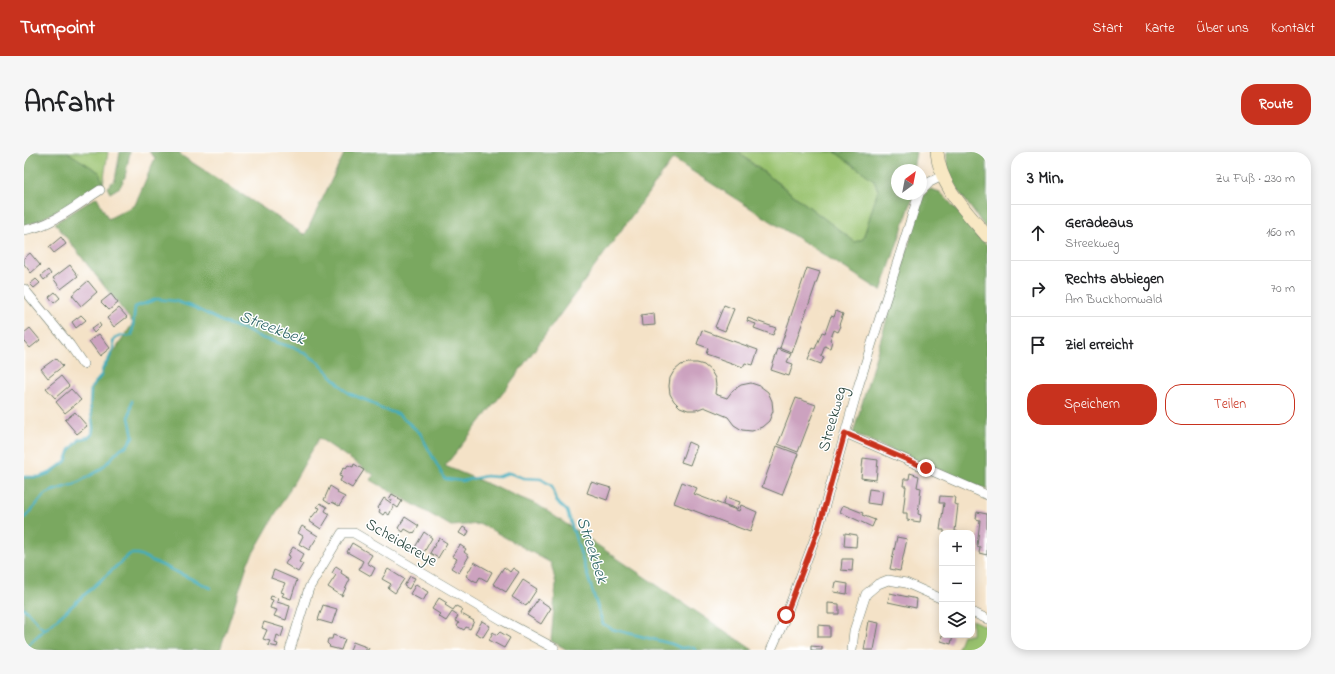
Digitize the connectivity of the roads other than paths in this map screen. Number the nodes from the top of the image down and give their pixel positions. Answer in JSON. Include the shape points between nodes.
{"nodes":[{"id":1,"x":937,"y":152,"type":"edge"},
{"id":2,"x":942,"y":176,"type":"junction"},
{"id":3,"x":927,"y":185,"type":"edge"},
{"id":4,"x":100,"y":190,"type":"dead end"},
{"id":5,"x":917,"y":200,"type":"edge"},
{"id":6,"x":24,"y":230,"type":"edge"},
{"id":7,"x":987,"y":236,"type":"edge"},
{"id":8,"x":24,"y":289,"type":"edge"},
{"id":9,"x":83,"y":364,"type":"dead end"},
{"id":10,"x":845,"y":433,"type":"junction"},
{"id":11,"x":987,"y":494,"type":"edge"},
{"id":12,"x":939,"y":598,"type":"edge"},
{"id":13,"x":975,"y":613,"type":"edge"},
{"id":14,"x":987,"y":619,"type":"edge"},
{"id":15,"x":290,"y":650,"type":"edge"},
{"id":16,"x":553,"y":650,"type":"edge"},
{"id":17,"x":771,"y":650,"type":"edge"},
{"id":18,"x":852,"y":650,"type":"edge"}],
"edges":[{"from":1,"to":2,"type":"main road"},
{"from":2,"to":3,"type":"street","name":"Streekweg"},
{"from":2,"to":7,"type":"main road","via":[[954,196]]},
{"from":4,"to":6,"type":"street","via":[[63,214]]},
{"from":5,"to":10,"type":"street","name":"Streekweg"},
{"from":8,"to":9,"type":"street","via":[[70,344]]},
{"from":10,"to":11,"type":"street"},
{"from":10,"to":17,"type":"street","name":"Streekweg","via":[[818,530]]},
{"from":12,"to":18,"type":"street","via":[[906,583],[888,580],[878,584],[866,594],[854,631]]},
{"from":13,"to":14,"type":"street"},
{"from":15,"to":16,"type":"street","name":"Scheidereye","via":[[309,588],[342,533],[354,533],[554,648]]}]}
